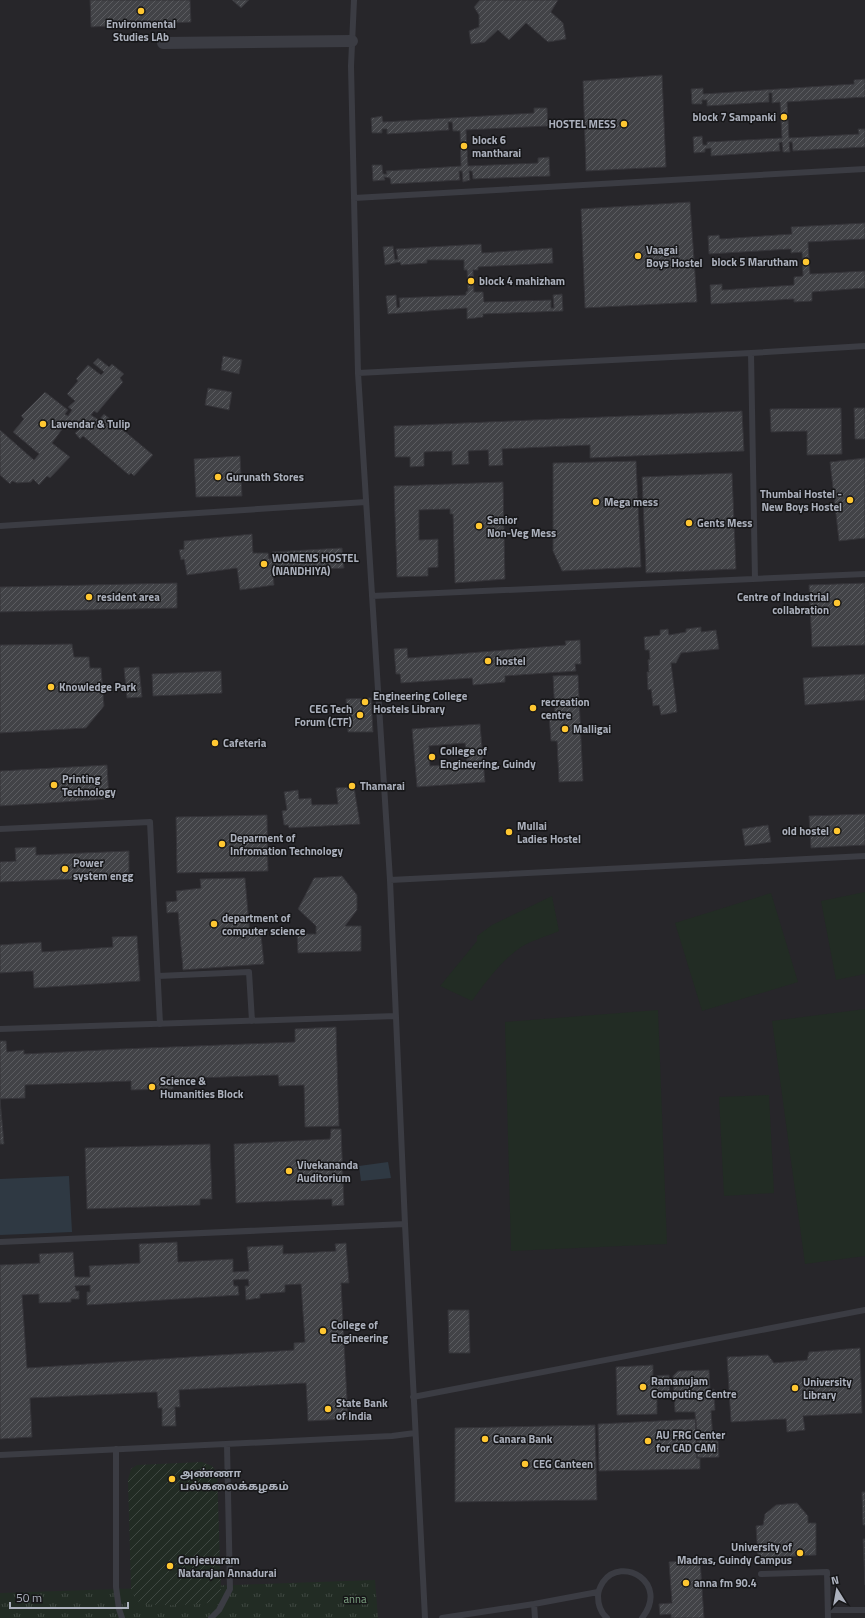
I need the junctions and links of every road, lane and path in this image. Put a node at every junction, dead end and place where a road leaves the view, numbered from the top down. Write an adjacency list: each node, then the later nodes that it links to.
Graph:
1 (354, 0): 2 (lane)
2 (352, 41): 3 (street); 5 (lane)
3 (162, 43)
4 (865, 169): 5 (lane)
5 (354, 198): 8 (lane)
6 (865, 346): 7 (lane)
7 (751, 353): 8 (lane); 12 (lane)
8 (358, 373): 9 (lane)
9 (366, 502): 10 (lane); 13 (lane)
10 (0, 526)
11 (865, 574): 12 (lane)
12 (754, 579): 13 (lane)
13 (372, 596): 16 (lane)
14 (0, 828): 17 (lane)
15 (865, 856): 16 (lane)
16 (390, 880): 18 (lane)
17 (158, 976): 19 (lane); 20 (lane)
18 (396, 1016): 19 (lane); 22 (lane)
19 (252, 1021): 20 (lane)
20 (160, 1024): 21 (lane)
21 (0, 1029)
22 (405, 1224): 23 (lane); 25 (lane)
23 (0, 1242)
24 (865, 1310): 25 (lane)
25 (413, 1396): 26 (lane)
26 (415, 1433): 27 (lane); 37 (lane)
27 (227, 1445): 28 (lane); 36 (lane)
28 (116, 1449): 29 (lane); 35 (lane)
29 (0, 1455)
30 (761, 1574): 33 (lane)
31 (598, 1592): 32 (lane); 40 (lane); 41 (lane)
32 (534, 1604): 38 (lane); 39 (lane)
33 (828, 1610): 34 (lane); 42 (lane)
34 (865, 1610)
35 (122, 1618)
36 (210, 1618)
37 (425, 1618)
38 (442, 1618)
39 (535, 1618)
40 (607, 1618)
41 (642, 1618)
42 (828, 1618)

